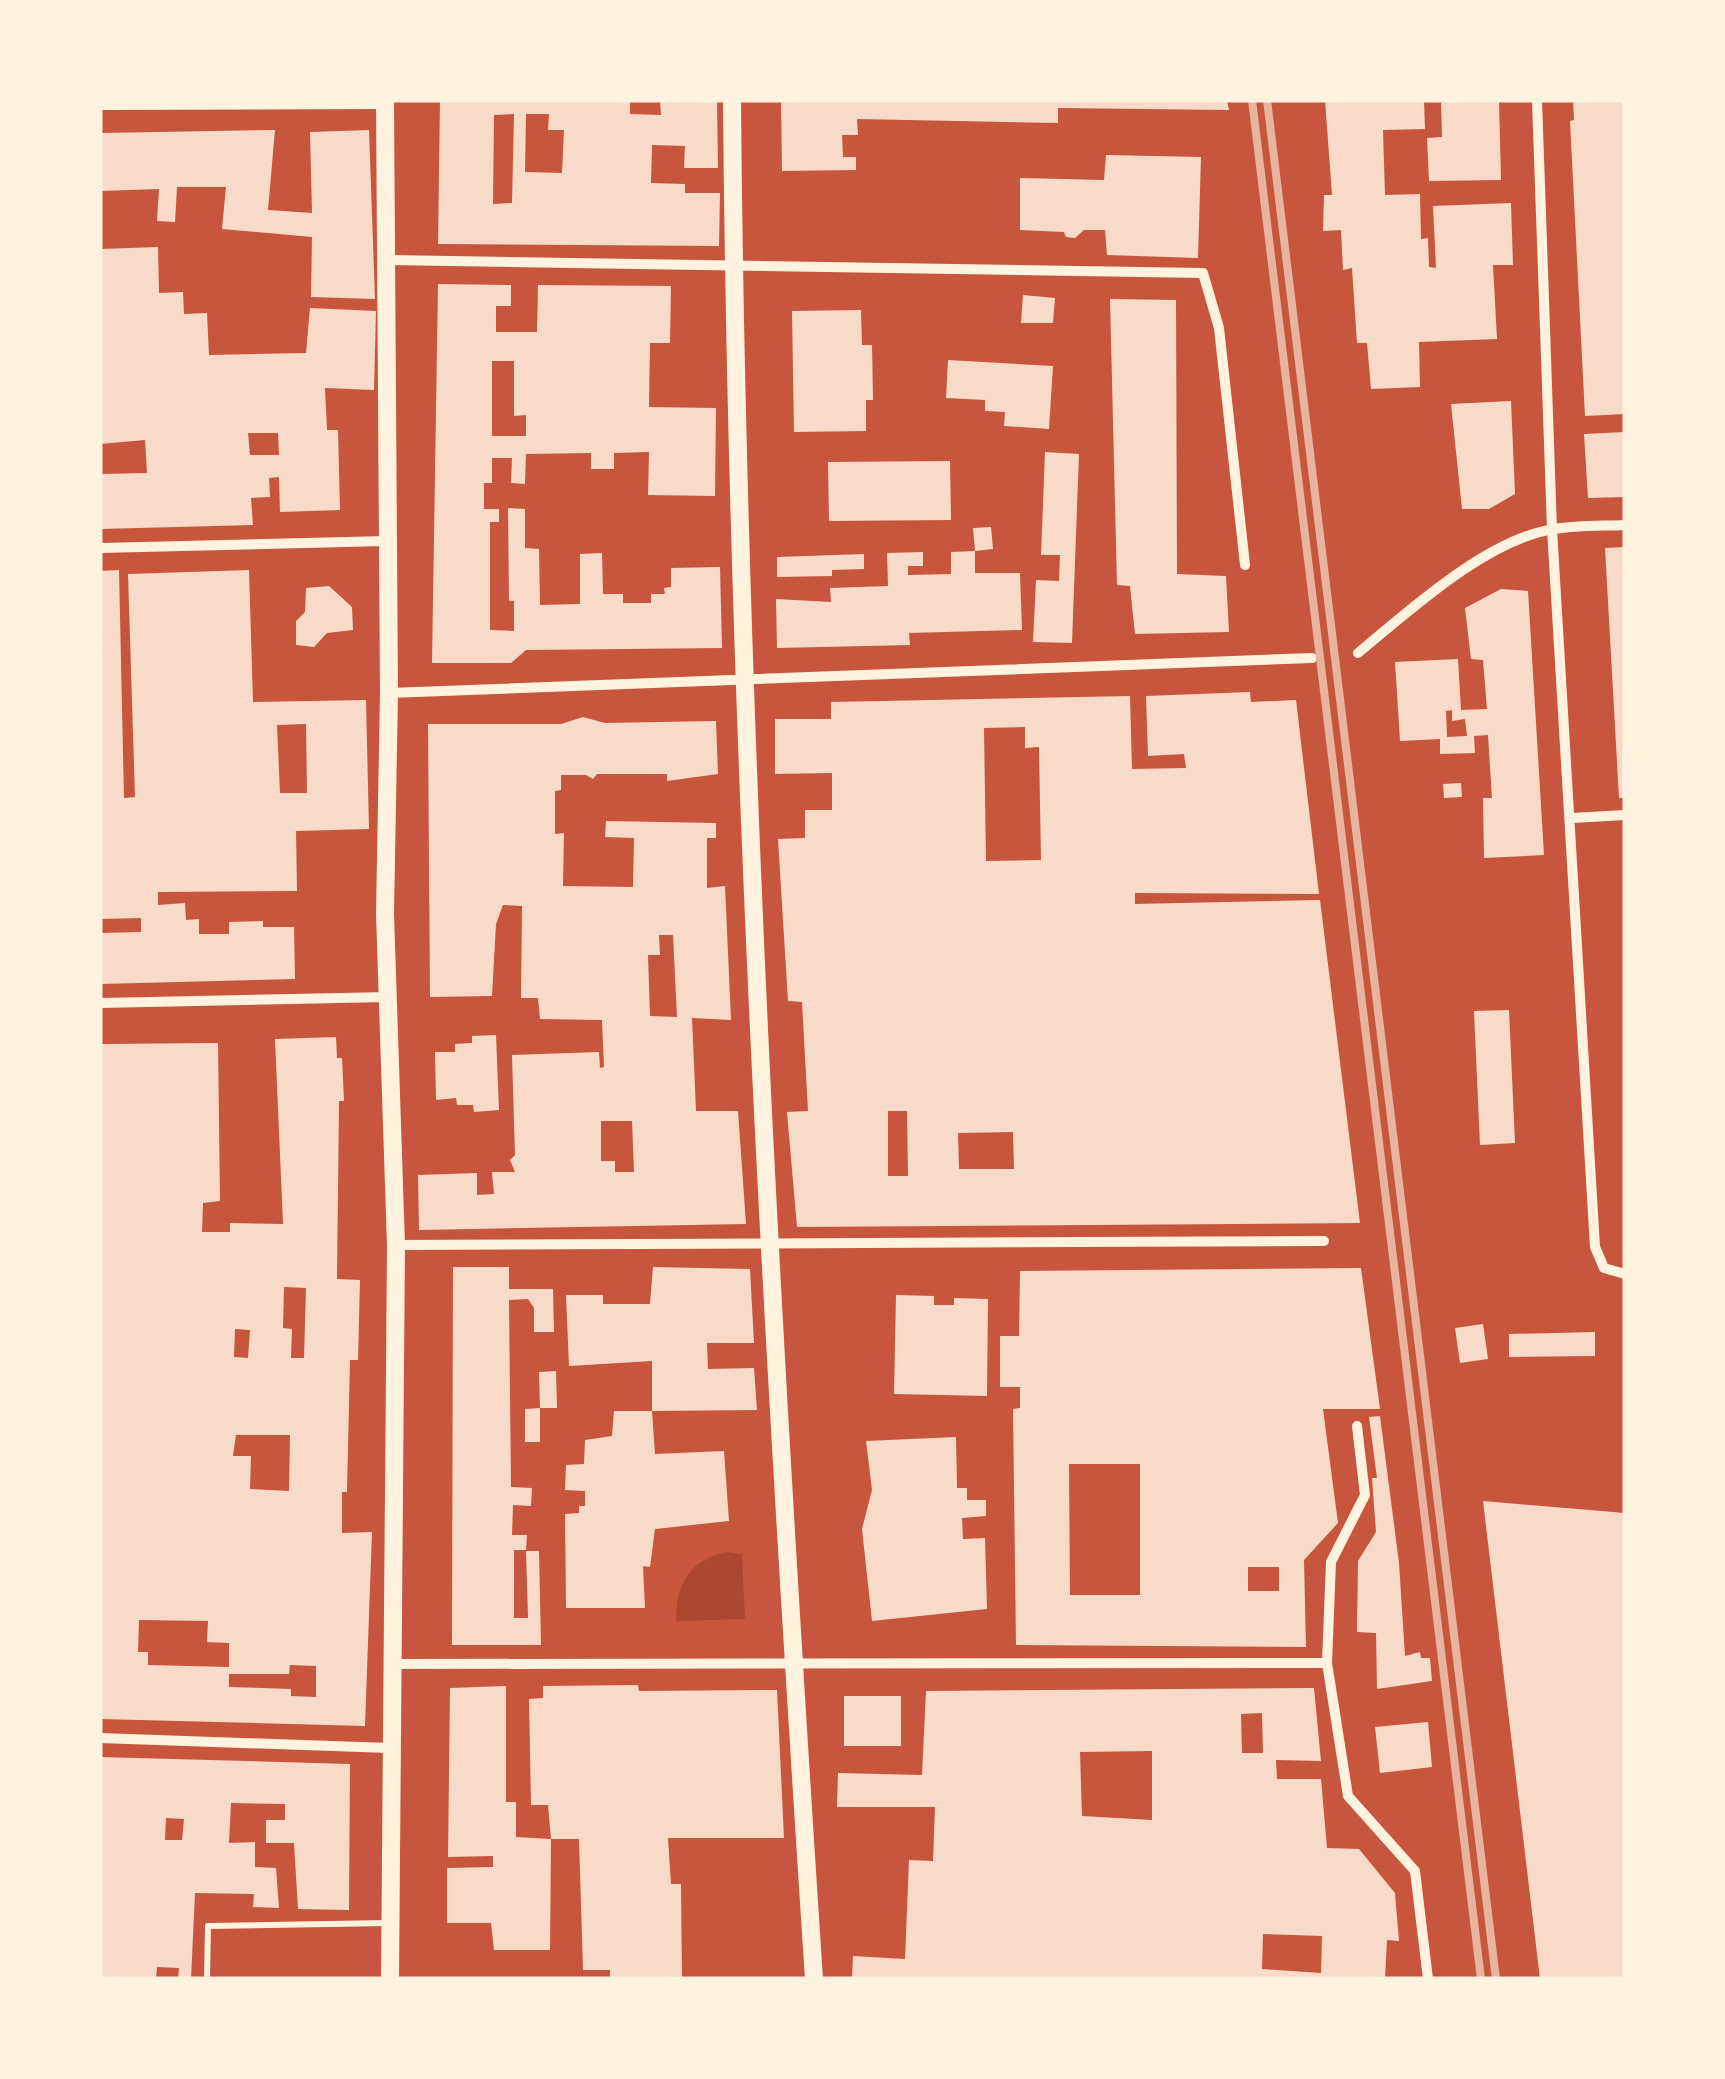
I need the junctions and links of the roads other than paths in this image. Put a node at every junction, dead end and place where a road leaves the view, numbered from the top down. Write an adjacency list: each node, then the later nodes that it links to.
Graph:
1 (732, 100): 7 (street)
2 (1537, 100): 9 (street)
3 (319, 101): 4 (street); 5 (street)
4 (385, 102): 6 (street)
5 (100, 105)
6 (389, 260): 7 (street); 10 (street)
7 (734, 262): 12 (street); 15 (street)
8 (1625, 525): 9 (street)
9 (1552, 529): 13 (street); 18 (street)
10 (387, 541): 11 (street); 16 (street)
11 (100, 548)
12 (1245, 565)
13 (1358, 653)
14 (1312, 658): 15 (street)
15 (744, 681): 16 (street); 22 (street)
16 (389, 693): 19 (street)
17 (1625, 815): 18 (street)
18 (1572, 818): 24 (street)
19 (390, 996): 20 (street); 23 (street)
20 (100, 1003)
21 (1324, 1241): 22 (street)
22 (768, 1242): 23 (street); 26 (street)
23 (396, 1245): 27 (street)
24 (1625, 1274)
25 (1357, 1426): 28 (street)
26 (793, 1661): 27 (street); 28 (street); 34 (street)
27 (389, 1664): 30 (street)
28 (1327, 1664): 35 (street)
29 (100, 1738): 30 (street)
30 (389, 1748): 31 (street)
31 (390, 1924): 32 (lane); 33 (street)
32 (207, 1979)
33 (390, 1979)
34 (814, 1979)
35 (1428, 1979)

